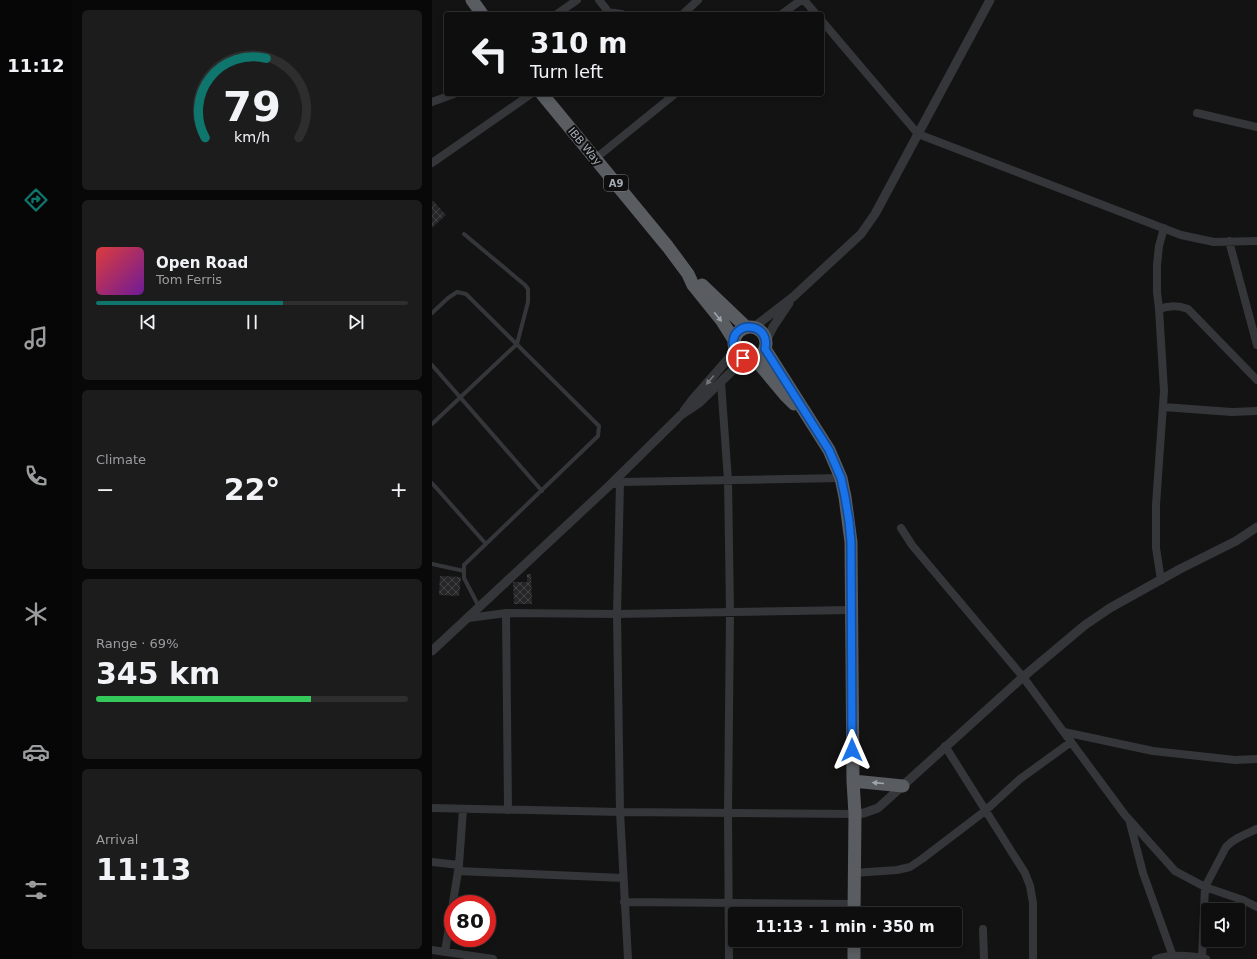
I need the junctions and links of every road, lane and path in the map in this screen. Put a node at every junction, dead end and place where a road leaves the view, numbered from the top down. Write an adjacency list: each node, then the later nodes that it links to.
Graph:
1 (472, 0): 9 (highway)
2 (577, 0): 10 (street)
3 (599, 0): 11 (street)
4 (689, 0): 12 (street)
5 (698, 0): 12 (street)
6 (801, 0): 13 (street)
7 (804, 0): 14 (street)
8 (990, 0): 23 (street)
9 (481, 12)
10 (560, 12)
11 (608, 12)
12 (686, 12)
13 (785, 12)
14 (814, 12)
15 (824, 23): 23 (street)
16 (448, 96): 20 (street)
17 (528, 96): 25 (street)
18 (544, 96): 24 (highway, IBB Way / A9)
19 (672, 96): 24 (street)
20 (432, 102)
21 (1197, 113): 22 (street)
22 (1257, 127)
23 (918, 134): 26 (street); 31 (street)
24 (596, 158): 30 (highway, IBB Way / A9)
25 (432, 163)
26 (1164, 228): 28 (street); 32 (street)
27 (464, 234): 35 (lane)
28 (1229, 241): 29 (street); 38 (street)
29 (1257, 241)
30 (688, 274): 34 (highway, A9); 36 (highway, A9, one-way to 36)
31 (793, 297): 34 (street); 37 (street)
32 (1160, 308): 41 (street); 44 (street)
33 (432, 313): 35 (lane)
34 (750, 327): 36 (highway); 37 (highway, A9)
35 (517, 344): 43 (lane); 54 (lane)
36 (734, 345): 39 (highway, A9); 47 (street, one-way to 47)
37 (766, 345): 39 (highway); 46 (highway, A9)
38 (1257, 345)
39 (752, 359): 42 (street); 46 (highway, A9)
40 (432, 365): 43 (lane)
41 (1257, 380)
42 (721, 382): 47 (street); 50 (street)
43 (461, 397): 48 (lane); 54 (lane)
44 (1163, 407): 45 (street); 60 (street)
45 (1257, 411)
46 (805, 412): 49 (highway, A9)
47 (681, 415): 53 (street)
48 (432, 424)
49 (841, 478): 50 (street); 62 (highway, A9)
50 (728, 480): 51 (street); 63 (street)
51 (620, 482): 53 (street); 65 (street)
52 (432, 483): 57 (lane)
53 (610, 485): 61 (street)
54 (542, 491): 57 (lane)
55 (901, 528): 68 (street)
56 (1255, 531): 60 (street)
57 (486, 544): 59 (lane)
58 (432, 564): 59 (lane)
59 (464, 571): 61 (lane)
60 (1162, 580): 68 (street)
61 (479, 607): 66 (street)
62 (852, 610): 63 (street); 73 (highway, A9)
63 (730, 612): 65 (street); 80 (street)
64 (506, 613): 65 (street); 66 (street); 77 (street)
65 (617, 614): 79 (street)
66 (469, 618): 67 (street)
67 (432, 651)
68 (1023, 677): 69 (street); 71 (street)
69 (1064, 732): 70 (street); 72 (street)
70 (1071, 742): 78 (street); 82 (street)
71 (945, 746): 74 (street); 78 (street)
72 (1257, 759)
73 (853, 781): 74 (highway, one-way to 73); 81 (highway, A9)
74 (903, 786): 81 (street)
75 (432, 808): 76 (street)
76 (464, 809): 77 (street); 85 (street)
77 (508, 810): 79 (street)
78 (985, 811): 86 (street); 105 (street)
79 (620, 812): 80 (street); 87 (street)
80 (728, 812): 81 (street); 90 (street)
81 (855, 814): 86 (highway, A9)
82 (1130, 821): 88 (street); 98 (street)
83 (1257, 829): 88 (street)
84 (432, 862): 85 (street)
85 (458, 868): 87 (street); 97 (street)
86 (854, 873): 92 (highway, A9)
87 (623, 878): 89 (street)
88 (1205, 887): 93 (street); 99 (street)
89 (624, 902): 90 (street); 101 (street)
90 (729, 903): 91 (street); 102 (street)
91 (812, 907)
92 (854, 907)
93 (1257, 907)
94 (983, 929): 104 (street)
95 (854, 947): 103 (highway)
96 (432, 950): 97 (street)
97 (445, 952): 100 (street)
98 (1173, 958): 99 (street); 106 (street)
99 (1204, 958)
100 (493, 959)
101 (628, 959)
102 (729, 959)
103 (854, 959)
104 (984, 959)
105 (1033, 959)
106 (1156, 959)

